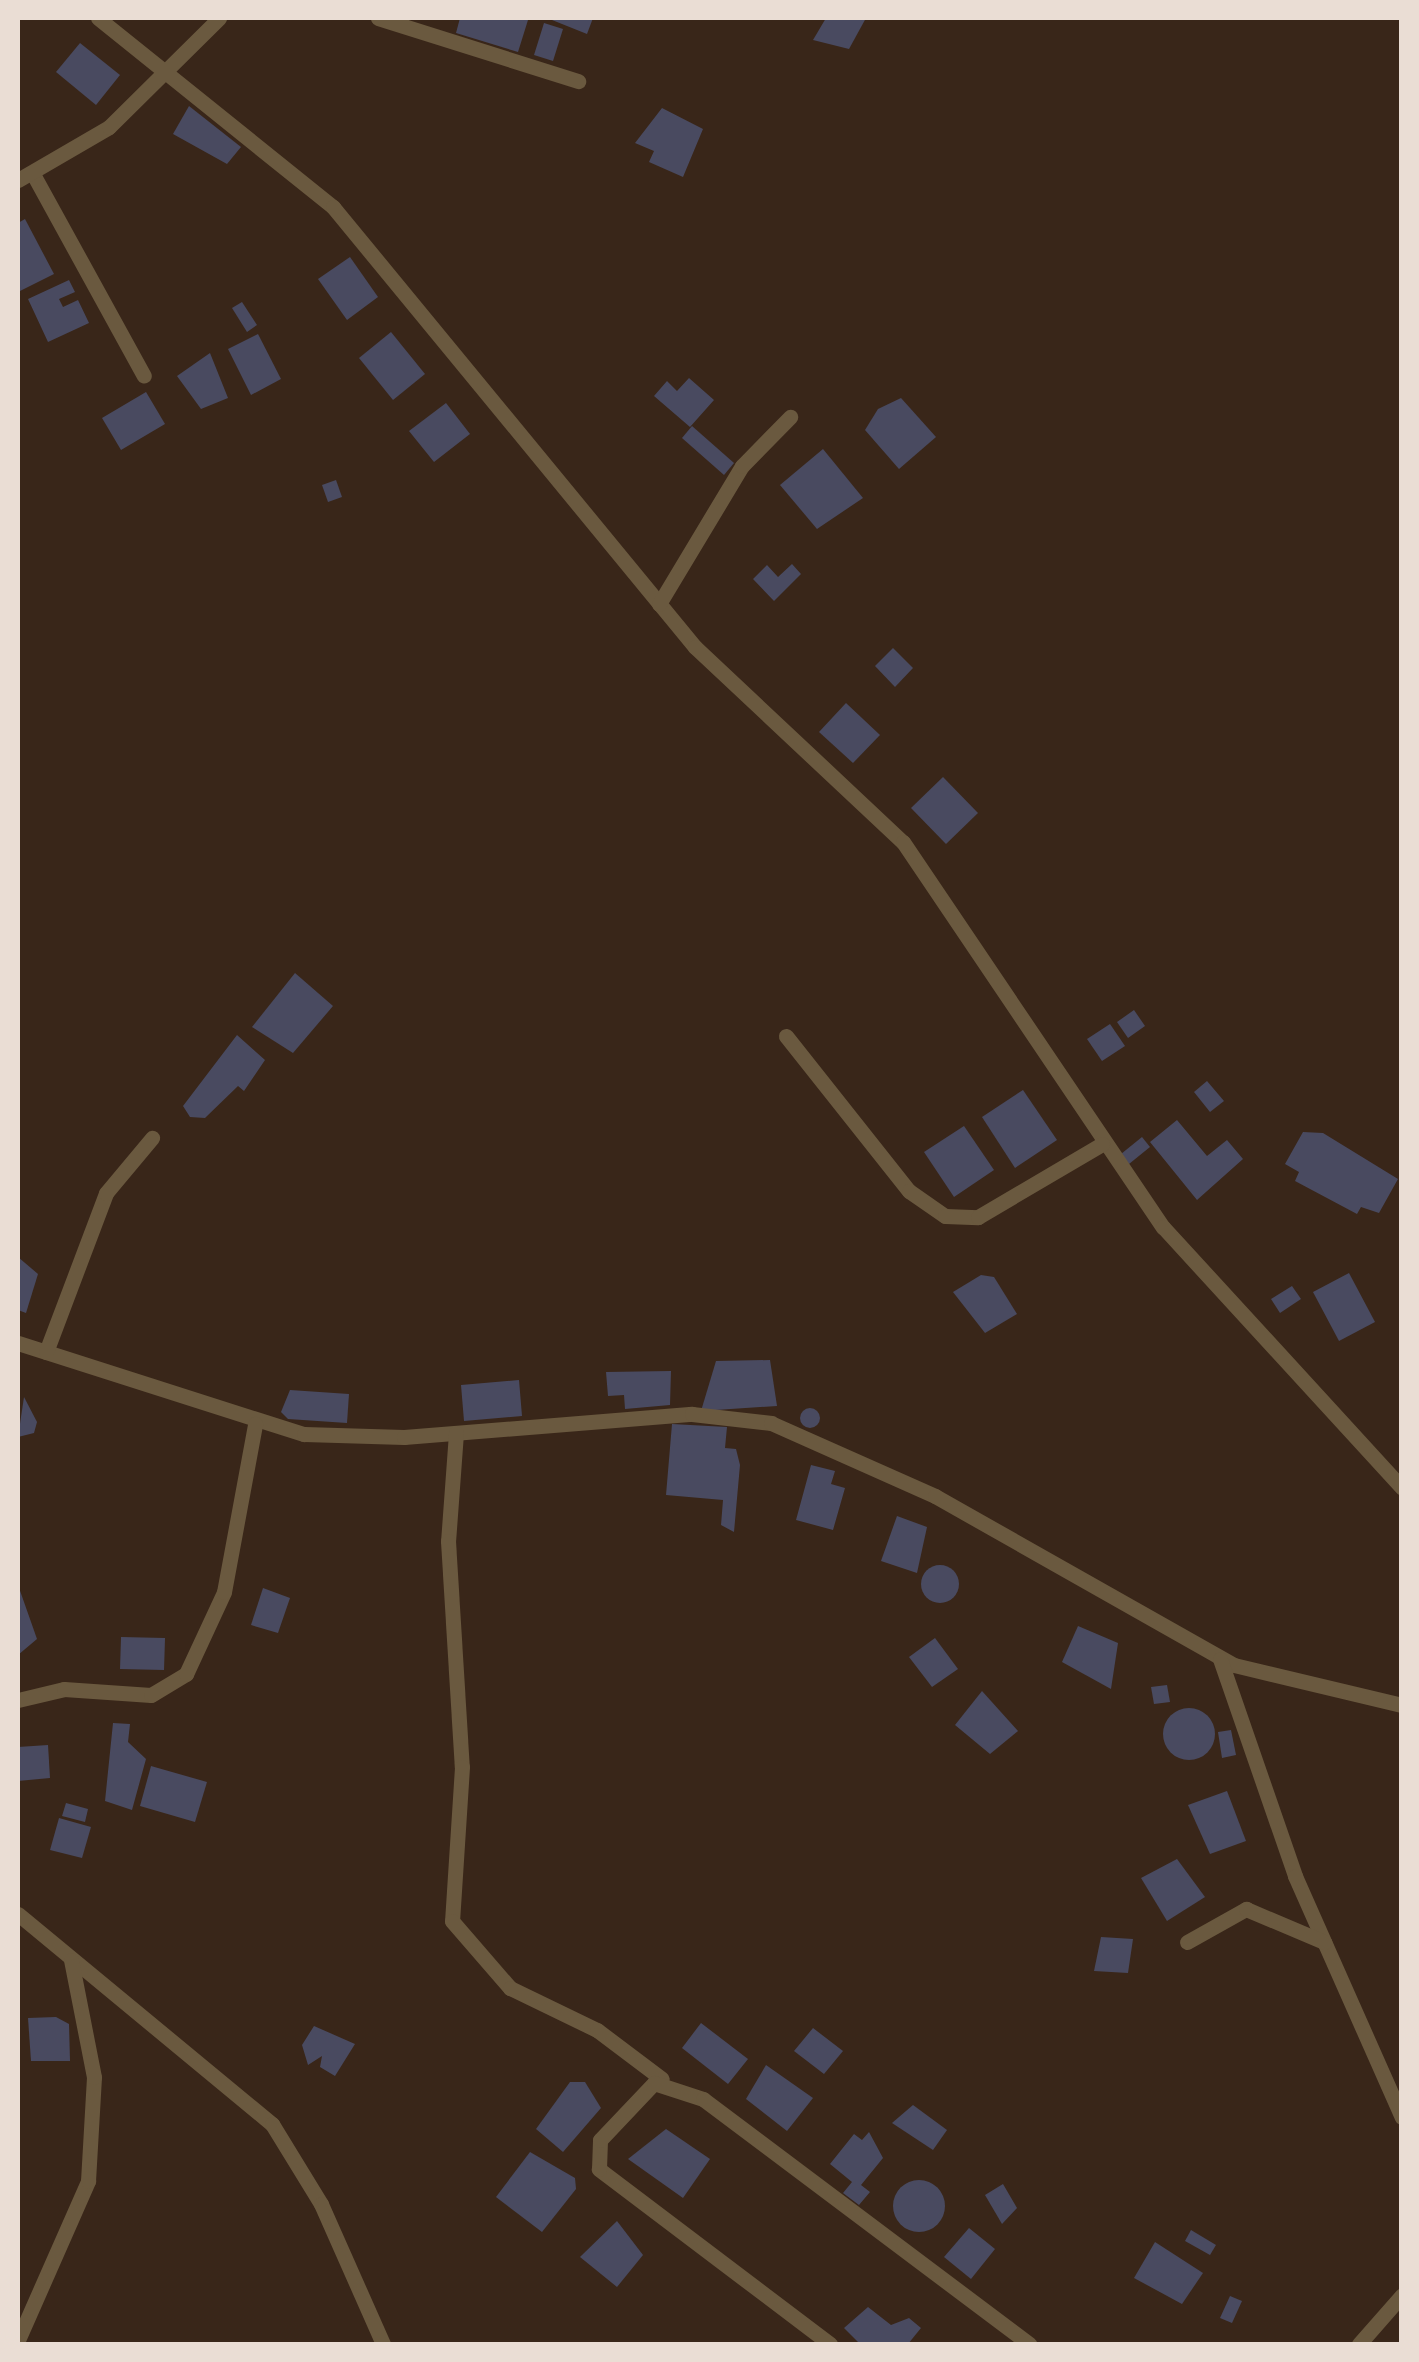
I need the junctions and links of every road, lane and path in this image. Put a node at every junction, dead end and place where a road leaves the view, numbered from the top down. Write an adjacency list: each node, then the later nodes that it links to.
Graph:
1 (98, 18): 4 (street)
2 (220, 18): 4 (street)
3 (378, 18): 5 (street)
4 (166, 68): 6 (street); 9 (street)
5 (578, 81)
6 (26, 177): 7 (street)
7 (144, 376)
8 (790, 417): 9 (street)
9 (659, 604): 12 (street)
10 (786, 1036): 12 (street)
11 (152, 1138): 14 (street)
12 (1102, 1144): 17 (street)
13 (18, 1344): 14 (street)
14 (46, 1352): 15 (street)
15 (255, 1424): 16 (street); 19 (street)
16 (456, 1433): 18 (street); 25 (street)
17 (1402, 1488)
18 (1220, 1658): 20 (street); 23 (street)
19 (18, 1700)
20 (1402, 1705)
21 (18, 1914): 24 (street)
22 (1187, 1942): 23 (street)
23 (1324, 1942): 26 (street)
24 (71, 1960): 28 (street); 29 (street)
25 (662, 2079): 30 (street); 31 (street)
26 (1402, 2117)
27 (1402, 2295): 32 (street)
28 (18, 2340)
29 (383, 2344)
30 (830, 2344)
31 (1029, 2344)
32 (1359, 2344)

